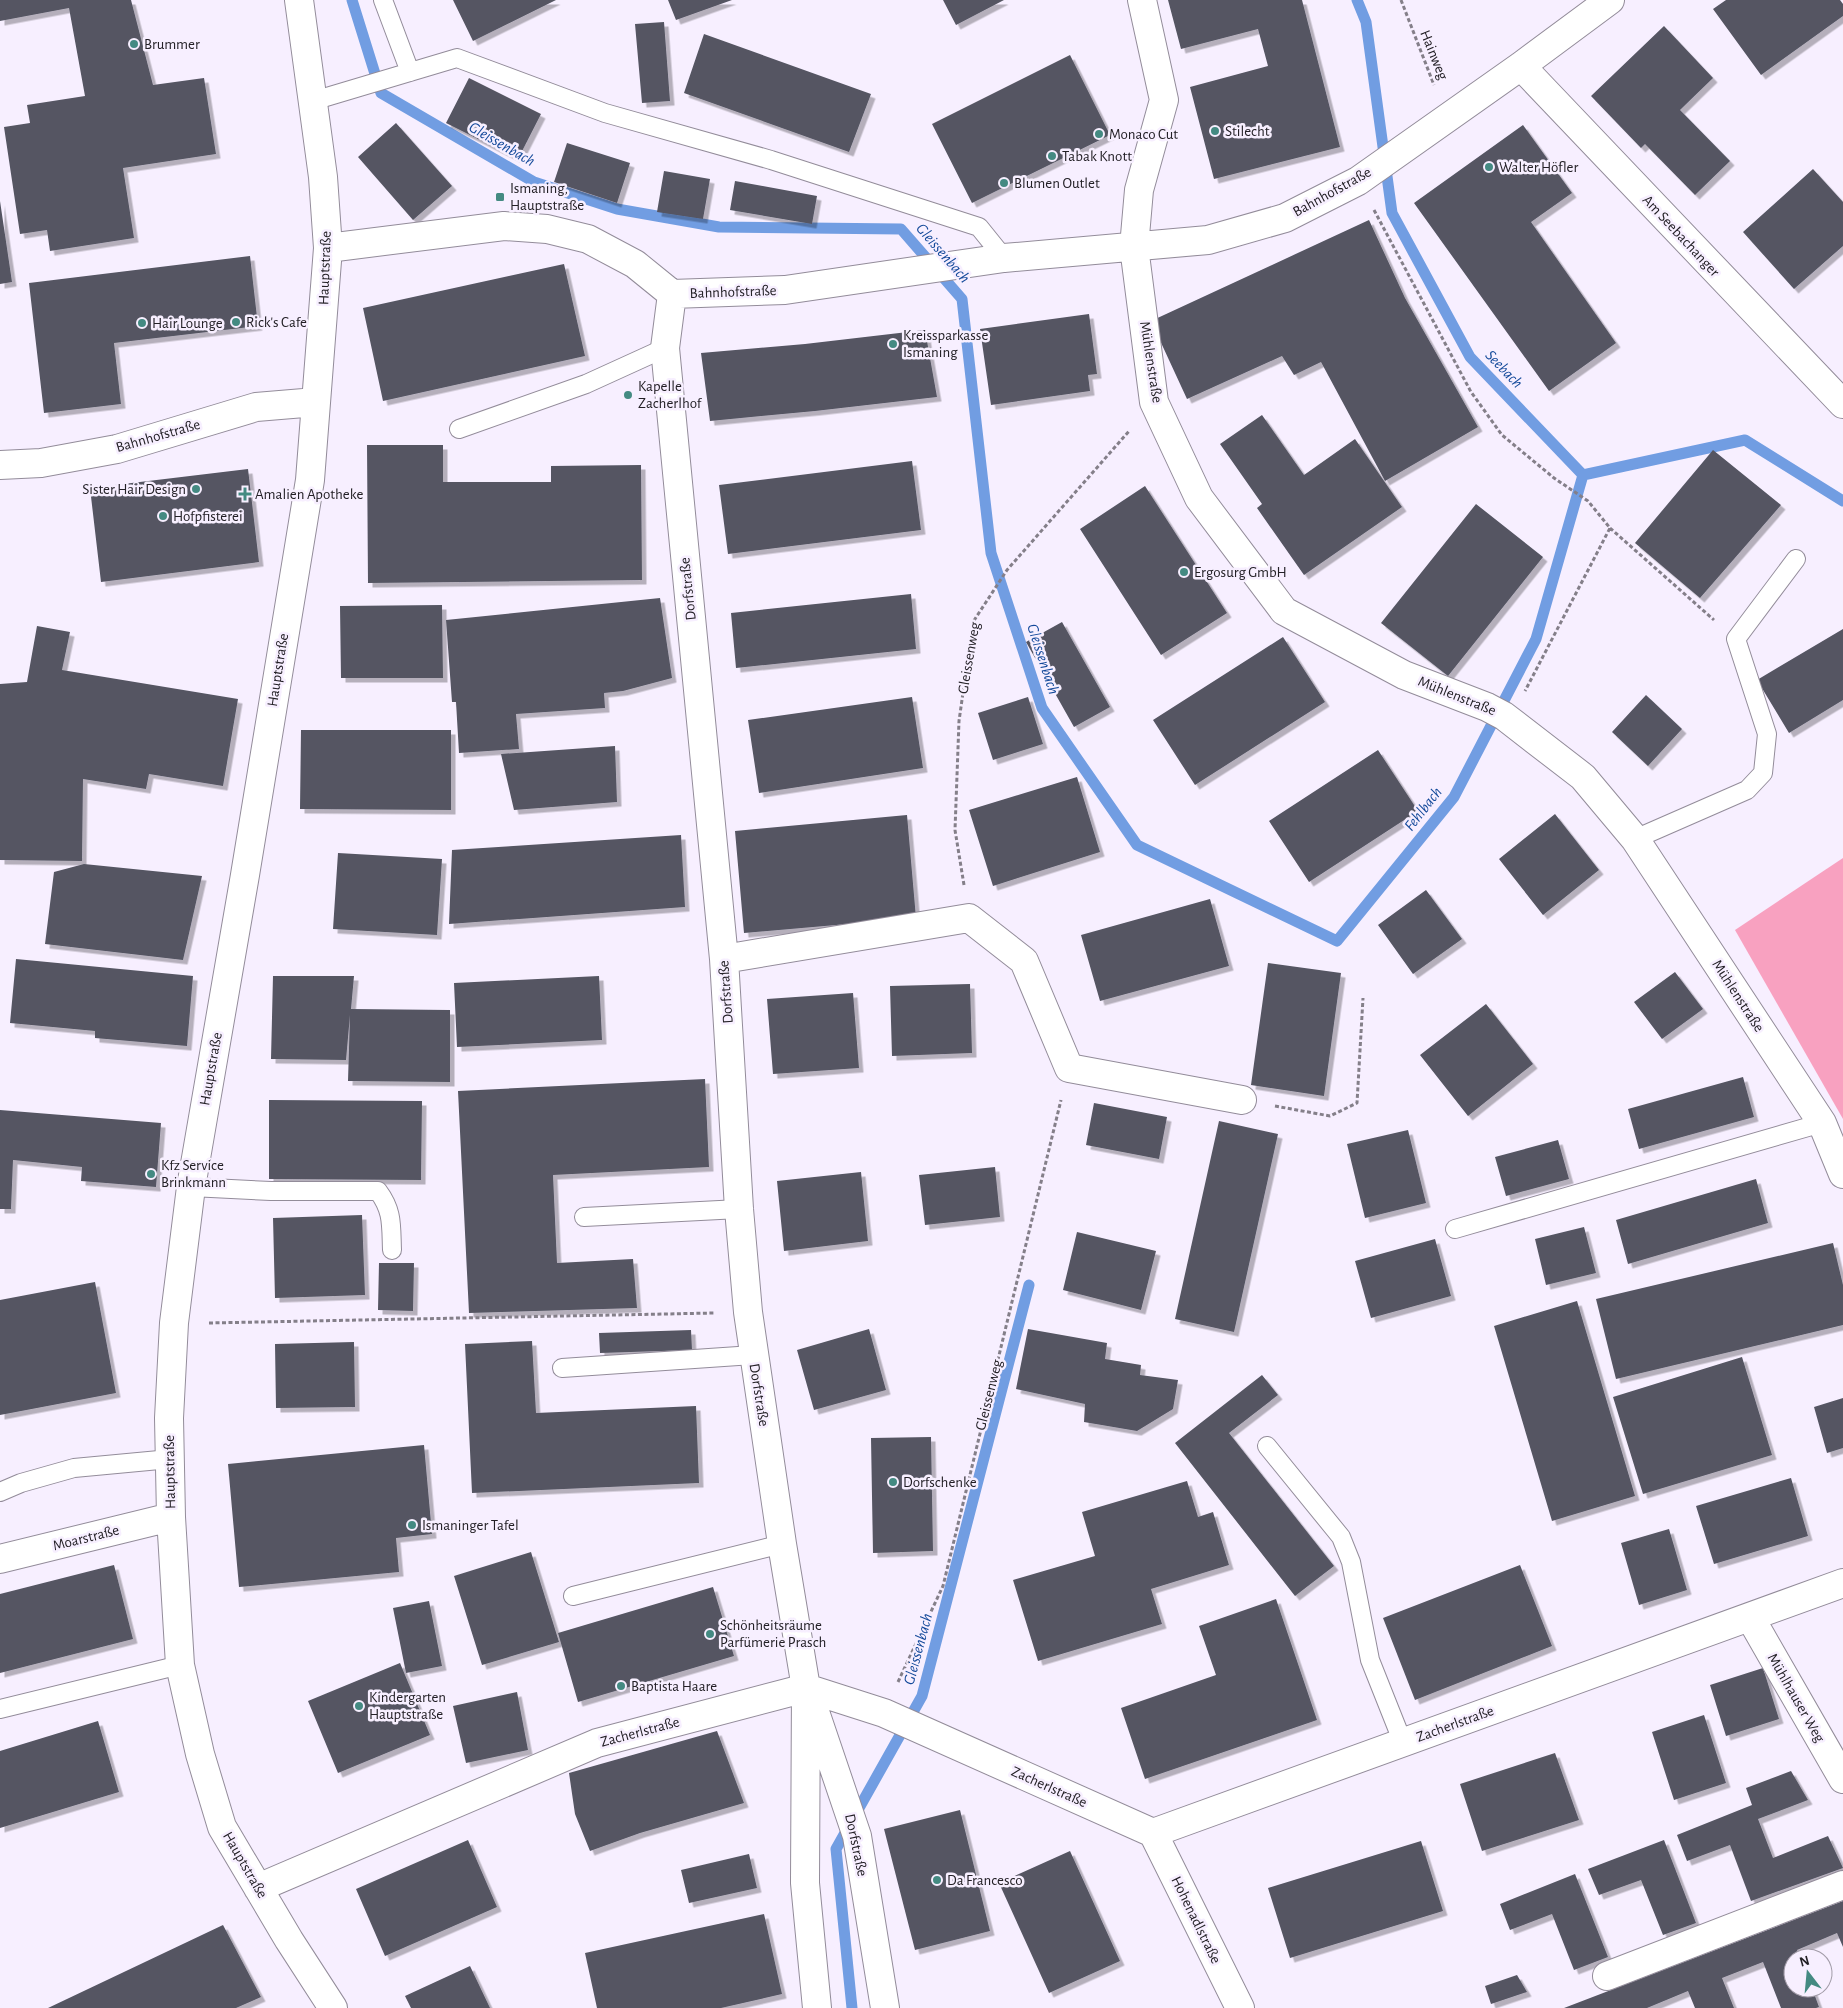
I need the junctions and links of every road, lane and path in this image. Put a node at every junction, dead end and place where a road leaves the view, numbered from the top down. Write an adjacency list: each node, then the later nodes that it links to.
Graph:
1 (299, 0): 8 (street, Hauptstraße)
2 (383, 0): 7 (lane)
3 (1142, 0): 11 (street, Mühlenstraße)
4 (1401, 0): 9 (path, Hainweg)
5 (1610, 0): 6 (street, Bahnhofstraße)
6 (1521, 66): 9 (street, Bahnhofstraße); 18 (street, Am Seebachanger)
7 (410, 72): 8 (lane); 13 (lane)
8 (313, 101): 12 (street, Hauptstraße)
9 (1447, 118): 10 (street, Bahnhofstraße)
10 (1361, 179): 11 (street, Bahnhofstraße); 21 (path)
11 (1134, 247): 13 (street, Bahnhofstraße); 17 (street, Mühlenstraße)
12 (328, 248): 14 (street, Bahnhofstraße); 16 (street, Hauptstraße)
13 (1004, 258): 14 (street, Bahnhofstraße)
14 (672, 294): 15 (street, Dorfstraße)
15 (665, 348): 19 (lane); 27 (street, Dorfstraße)
16 (316, 402): 20 (street, Bahnhofstraße); 33 (street, Hauptstraße)
17 (1154, 402): 24 (street, Mühlenstraße); 26 (path, Gleissenweg)
18 (1843, 404)
19 (459, 429)
20 (0, 465)
21 (1610, 528): 23 (path); 24 (path)
22 (1796, 559): 23 (lane)
23 (1736, 639): 25 (lane)
24 (1500, 714): 25 (street, Mühlenstraße)
25 (1635, 839): 31 (street, Mühlenstraße)
26 (969, 918): 27 (street); 29 (street)
27 (724, 959): 34 (street, Dorfstraße)
28 (1363, 998): 30 (path)
29 (1068, 1068): 30 (street); 54 (path, Gleissenweg)
30 (1242, 1100)
31 (1822, 1123): 32 (street, Mühlenstraße); 36 (lane)
32 (1843, 1174)
33 (191, 1187): 37 (lane); 39 (street, Hauptstraße)
34 (739, 1209): 35 (lane); 38 (street, Dorfstraße)
35 (584, 1217)
36 (1455, 1228)
37 (392, 1250)
38 (748, 1312): 39 (path); 40 (street, Dorfstraße)
39 (174, 1323): 43 (street, Hauptstraße)
40 (753, 1355): 41 (lane); 46 (street, Dorfstraße)
41 (562, 1368)
42 (1267, 1446): 55 (lane)
43 (170, 1459): 44 (lane); 45 (street, Hauptstraße)
44 (0, 1492)
45 (171, 1517): 47 (street, Moarstraße); 51 (street, Hauptstraße)
46 (782, 1544): 49 (lane); 52 (street, Dorfstraße)
47 (0, 1559)
48 (1843, 1583): 50 (street, Zacherlstraße)
49 (573, 1596)
50 (1750, 1617): 55 (street, Zacherlstraße); 56 (street, Mühlhauser Weg)
51 (180, 1665): 53 (lane); 59 (street, Hauptstraße)
52 (806, 1688): 54 (street, Zacherlstraße); 59 (street, Zacherlstraße); 62 (street, Dorfstraße); 63 (street, Dorfstraße)
53 (0, 1709)
54 (901, 1721): 57 (street, Zacherlstraße)
55 (1403, 1743): 57 (street, Zacherlstraße)
56 (1843, 1779)
57 (1153, 1833): 64 (street, Hohenadlstraße)
58 (1843, 1885): 60 (street)
59 (258, 1888): 61 (street, Hauptstraße)
60 (1607, 1976)
61 (333, 2008)
62 (817, 2008)
63 (886, 2008)
64 (1240, 2008)

